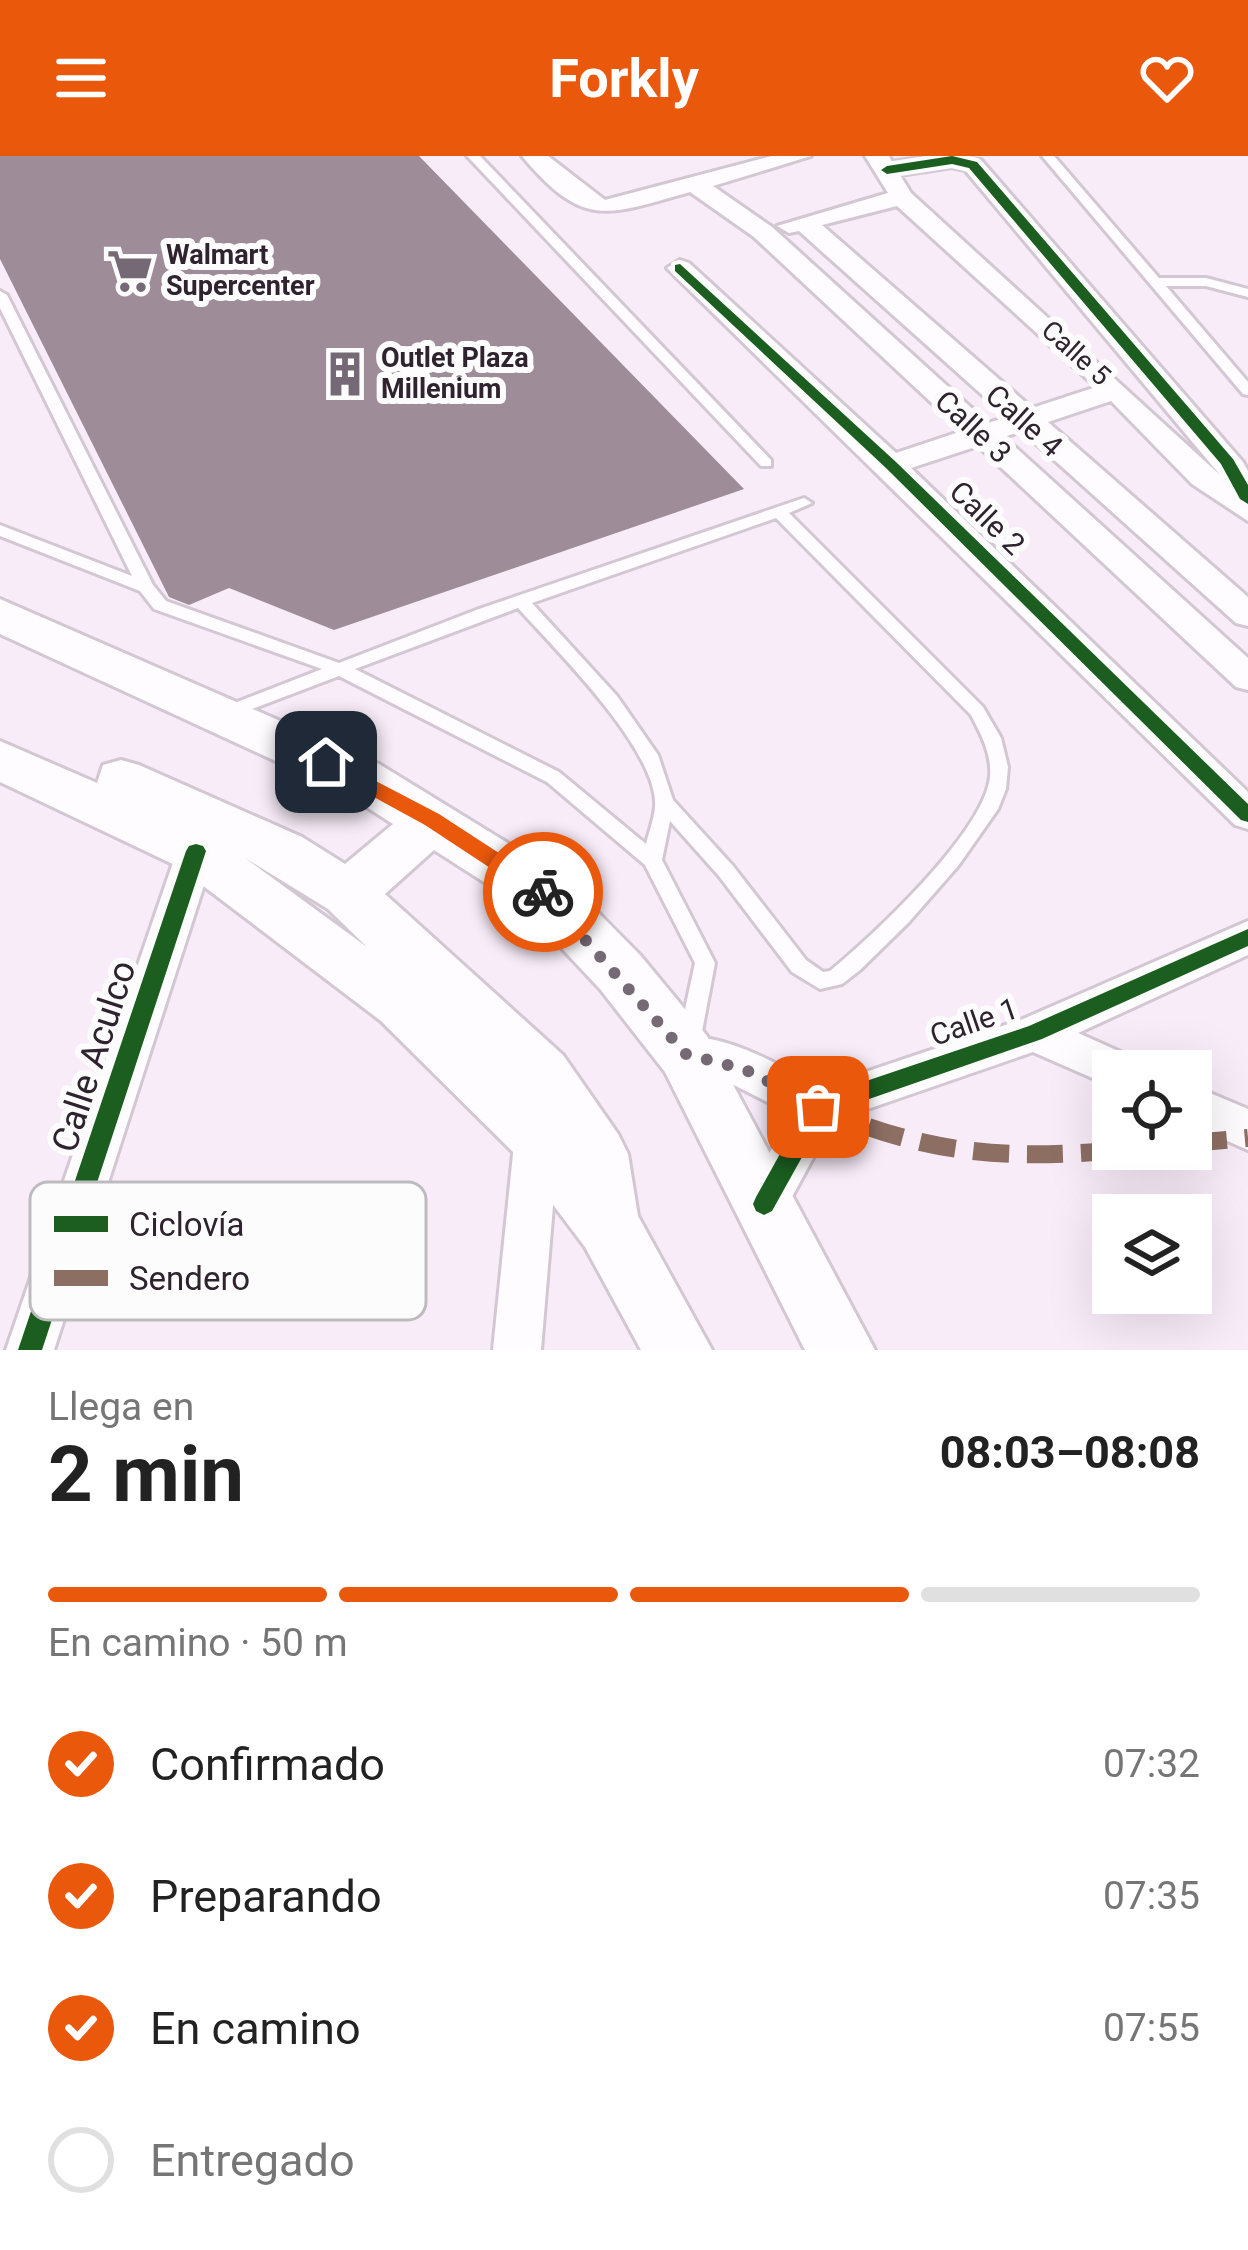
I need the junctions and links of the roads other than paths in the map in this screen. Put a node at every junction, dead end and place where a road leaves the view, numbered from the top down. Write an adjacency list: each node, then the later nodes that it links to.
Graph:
1 (473, 156): 18 (lane)
2 (535, 156): 6 (street)
3 (799, 156): 6 (street)
4 (1048, 156): 11 (lane)
5 (882, 163): 7 (street, Calle 5); 20 (street)
6 (692, 183): 9 (street, Calle 3)
7 (902, 197): 8 (street); 14 (street, Calle 5)
8 (804, 222): 9 (street); 16 (street, Calle 4)
9 (763, 232): 17 (street, Calle 3)
10 (680, 268): 19 (street, Calle 2)
11 (1157, 281): 12 (lane); 15 (lane)
12 (1248, 293)
13 (0, 296): 25 (lane)
14 (1116, 390): 16 (street); 23 (street, Calle 5)
15 (1248, 391)
16 (1024, 421): 17 (street); 28 (street, Calle 4)
17 (981, 435): 19 (street); 30 (street, Calle 3)
18 (766, 463)
19 (891, 465): 35 (street, Calle 2)
20 (1248, 499)
21 (804, 503): 22 (lane)
22 (779, 512): 26 (lane); 34 (lane)
23 (1248, 512)
24 (0, 530): 25 (lane)
25 (146, 587): 29 (lane)
26 (521, 601): 29 (lane); 34 (lane)
27 (0, 615): 31 (main road)
28 (1248, 615)
29 (343, 670): 31 (lane); 38 (lane)
30 (1248, 678)
31 (221, 714): 36 (main road)
32 (0, 726): 39 (main road)
33 (0, 760): 37 (main road)
34 (665, 803): 38 (lane)
35 (1248, 815)
36 (432, 820): 39 (main road); 42 (main road)
37 (196, 851): 47 (main road); 48 (street, Calle Aculco)
38 (652, 860): 42 (lane)
39 (348, 894): 50 (main road)
40 (1246, 940): 41 (street, Calle 1)
41 (1035, 1033): 43 (street); 44 (street, Calle 1)
42 (686, 1054): 44 (street); 49 (main road)
43 (1092, 1059)
44 (818, 1107): 49 (street)
45 (1212, 1114): 46 (street)
46 (1248, 1130)
47 (537, 1134): 50 (main road); 53 (street)
48 (86, 1182)
49 (764, 1204): 55 (main road)
50 (608, 1225): 54 (main road)
51 (40, 1320): 52 (street, Calle Aculco)
52 (30, 1350)
53 (517, 1350)
54 (678, 1350)
55 (841, 1350)

